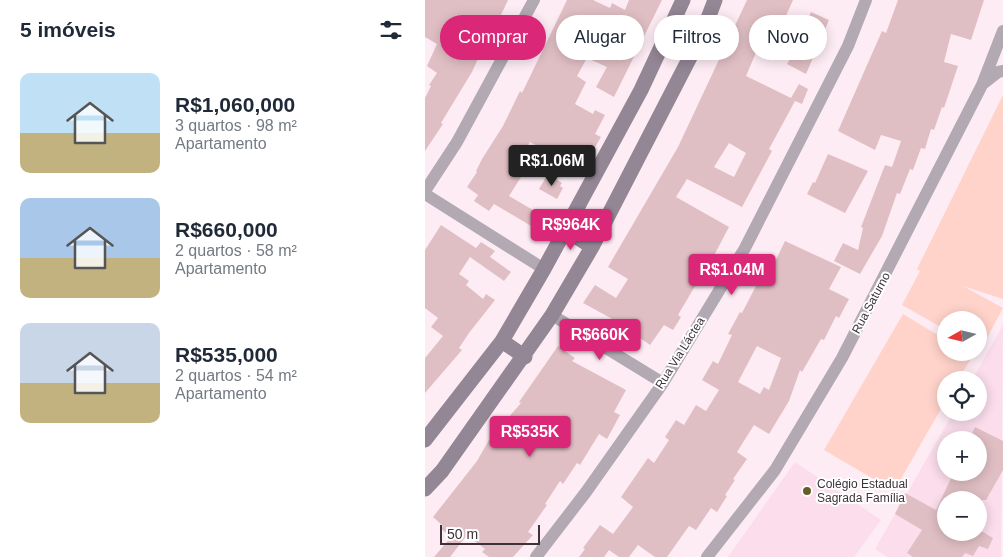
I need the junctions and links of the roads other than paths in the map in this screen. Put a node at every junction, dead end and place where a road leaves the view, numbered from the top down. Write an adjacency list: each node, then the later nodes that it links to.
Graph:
1 (534, 0): 12 (street)
2 (683, 0): 5 (street)
3 (715, 0): 6 (street)
4 (866, 0): 19 (street, Rua Via Láctea)
5 (678, 15)
6 (709, 15)
7 (1003, 30): 11 (street, Rua Saturno)
8 (656, 60): 13 (street)
9 (689, 60): 14 (street)
10 (1003, 71): 11 (street)
11 (982, 85): 23 (street, Rua Saturno)
12 (425, 192): 15 (street)
13 (566, 230): 14 (street); 15 (street)
14 (592, 247): 16 (street)
15 (544, 269): 17 (street)
16 (553, 315): 18 (street); 19 (street)
17 (502, 340): 18 (street); 20 (street)
18 (525, 357): 21 (street)
19 (663, 383): 22 (street, Rua Via Láctea)
20 (425, 440)
21 (425, 489)
22 (536, 557)
23 (707, 557)

